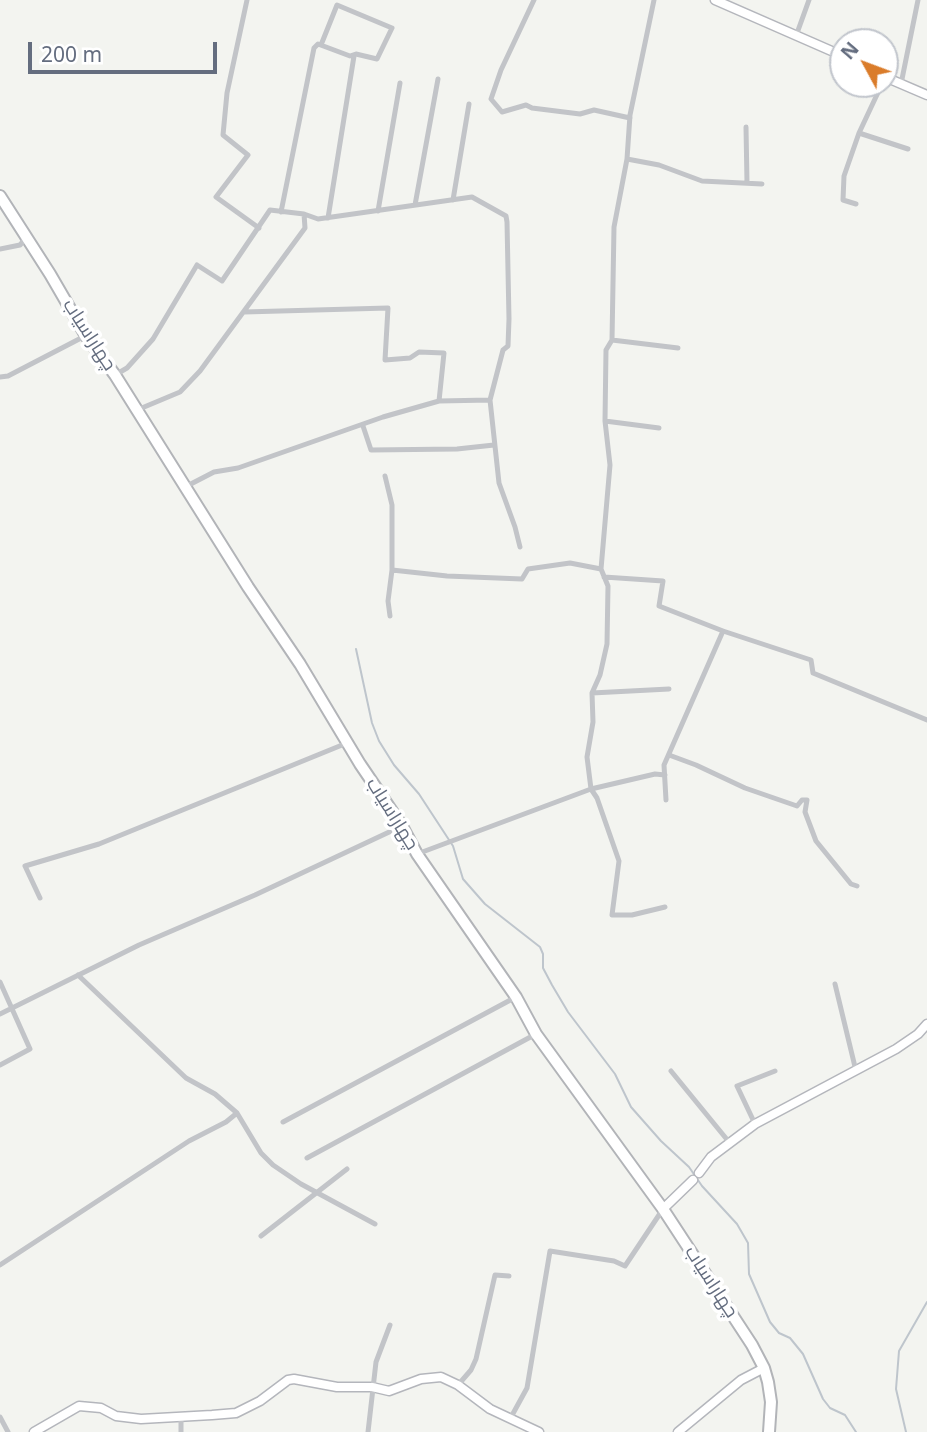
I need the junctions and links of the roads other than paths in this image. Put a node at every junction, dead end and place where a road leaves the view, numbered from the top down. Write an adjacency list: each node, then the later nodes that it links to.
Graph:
1 (247, 0): 32 (street)
2 (534, 0): 17 (street)
3 (654, 0): 17 (street)
4 (715, 0): 7 (street)
5 (809, 0): 7 (street)
6 (918, 0): 13 (street)
7 (796, 36): 9 (street)
8 (321, 45): 10 (street); 10 (street); 29 (street)
9 (829, 50)
10 (354, 56): 31 (street)
11 (438, 79): 27 (street)
12 (400, 83): 28 (street)
13 (901, 83): 14 (street)
14 (927, 95)
15 (875, 98): 19 (street)
16 (469, 104): 25 (street)
17 (630, 118): 21 (street)
18 (746, 127): 22 (street)
19 (859, 133): 20 (street); 26 (street)
20 (908, 149)
21 (626, 159): 22 (street); 37 (street)
22 (747, 183): 23 (street)
23 (762, 184)
24 (0, 196): 33 (highway, چهاراسیاب)
25 (453, 200): 27 (street); 41 (street)
26 (856, 204)
27 (415, 205): 28 (street)
28 (378, 211): 31 (street)
29 (281, 212): 30 (street); 32 (street)
30 (304, 214): 31 (street); 35 (street)
31 (328, 218)
32 (259, 228): 39 (street)
33 (26, 238): 34 (street); 36 (highway, چهاراسیاب)
34 (0, 248)
35 (244, 312): 42 (street); 43 (street)
36 (86, 335): 39 (highway, چهاراسیاب); 40 (street)
37 (612, 340): 38 (street); 44 (street)
38 (678, 348)
39 (115, 376): 43 (highway, چهاراسیاب)
40 (0, 377)
41 (490, 400): 42 (street); 47 (street)
42 (439, 401): 45 (street)
43 (137, 410): 49 (highway, چهاراسیاب)
44 (606, 421): 46 (street); 51 (street)
45 (363, 426): 47 (street); 49 (street)
46 (659, 428)
47 (494, 445): 50 (street)
48 (385, 476): 52 (street)
49 (185, 487): 59 (highway, چهاراسیاب)
50 (520, 547)
51 (601, 569): 52 (street); 53 (street)
52 (392, 570): 54 (street)
53 (604, 577): 55 (street); 57 (street)
54 (390, 616)
55 (723, 631): 58 (street); 60 (street)
56 (669, 689): 57 (street)
57 (592, 693): 62 (street)
58 (927, 720)
59 (347, 743): 64 (highway, چهاراسیاب); 67 (street)
60 (668, 755): 61 (street); 66 (street)
61 (665, 775): 62 (street); 63 (street)
62 (591, 789): 65 (street); 68 (street)
63 (666, 800)
64 (402, 825): 65 (highway, چهاراسیاب); 69 (street)
65 (417, 854): 72 (highway, چهاراسیاب)
66 (857, 886)
67 (40, 898)
68 (665, 907)
69 (78, 975): 73 (street); 81 (street)
70 (0, 982): 73 (street)
71 (835, 984): 80 (street)
72 (516, 997): 76 (highway, چهاراسیاب); 82 (street)
73 (13, 1009): 74 (street); 77 (street)
74 (0, 1014)
75 (927, 1024): 80 (street)
76 (536, 1034): 85 (street); 88 (highway, چهاراسیاب)
77 (0, 1065)
78 (671, 1071): 84 (street)
79 (775, 1071): 83 (street)
80 (856, 1071): 83 (street)
81 (237, 1113): 87 (street); 91 (street)
82 (283, 1122)
83 (755, 1124): 84 (street)
84 (729, 1142): 88 (street)
85 (307, 1158)
86 (347, 1169): 87 (street)
87 (318, 1193): 89 (street); 90 (street)
88 (663, 1209): 94 (highway, چهاراسیاب); 99 (street)
89 (375, 1223)
90 (261, 1236)
91 (0, 1265)
92 (509, 1276): 95 (street)
93 (390, 1325): 96 (street)
94 (764, 1368): 105 (street); 106 (highway, چهاراسیاب)
95 (457, 1385): 96 (street); 99 (street)
96 (372, 1387): 97 (street); 103 (street)
97 (181, 1416): 101 (street); 102 (street)
98 (0, 1417): 100 (street)
99 (510, 1419): 104 (street)
100 (8, 1432)
101 (34, 1432)
102 (181, 1432)
103 (368, 1432)
104 (539, 1432)
105 (678, 1432)
106 (769, 1432)

